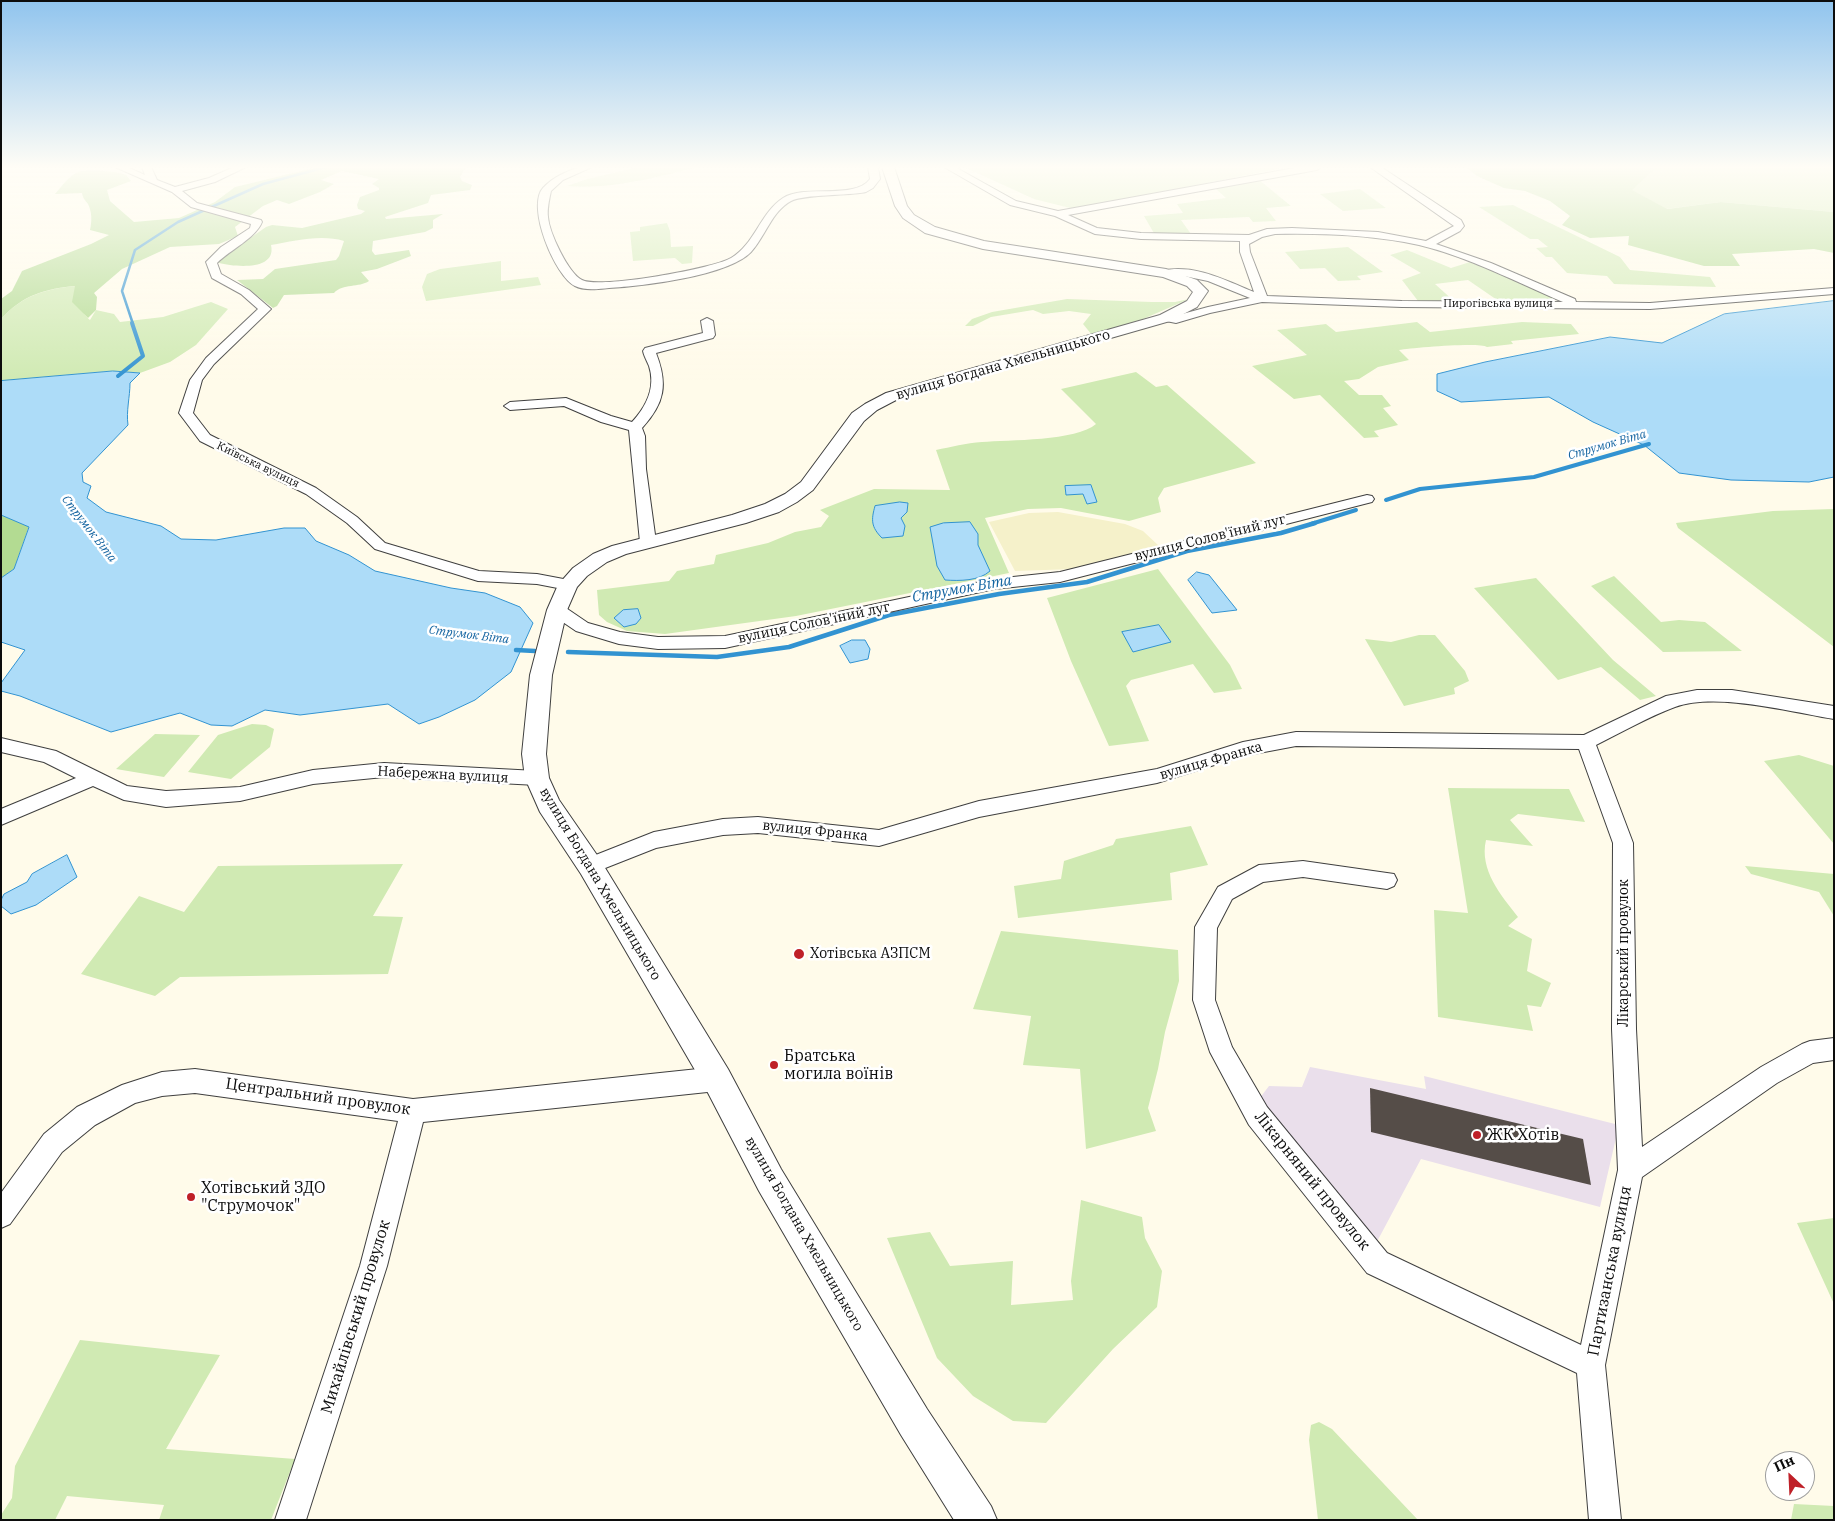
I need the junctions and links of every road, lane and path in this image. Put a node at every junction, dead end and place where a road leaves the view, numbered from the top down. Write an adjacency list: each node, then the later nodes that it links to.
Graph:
1 (242, 238): 19 (street, Київська вулиця)
2 (549, 238): 3 (street)
3 (756, 238)
4 (958, 238): 9 (street, вулиця Богдана Хмельницького)
5 (1250, 238): 11 (street)
6 (1403, 238): 8 (street)
7 (1439, 238): 8 (street)
8 (1428, 244): 12 (street)
9 (1166, 273): 11 (street, Пирогівська вулиця); 13 (street, вулиця Богдана Хмельницького)
10 (1834, 291): 12 (street, Пирогівська вулиця)
11 (1262, 299): 12 (street, Пирогівська вулиця); 13 (street)
12 (1579, 305)
13 (1165, 318): 18 (street, вулиця Богдана Хмельницького)
14 (707, 321): 16 (street)
15 (510, 406): 16 (street)
16 (635, 427): 18 (street)
17 (1367, 499): 19 (street, вулиця Солов'їний луг)
18 (648, 542): 19 (street, вулиця Богдана Хмельницького)
19 (562, 597): 24 (street, вулиця Богдана Хмельницького)
20 (1834, 713): 21 (street, вулиця Франка)
21 (1586, 742): 26 (street, вулиця Франка); 31 (street, Лікарський провулок)
22 (1, 745): 23 (street, Набережна вулиця)
23 (94, 778): 24 (street, Набережна вулиця); 25 (street)
24 (537, 778): 26 (street, вулиця Богдана Хмельницького)
25 (1, 817)
26 (590, 866): 29 (street, вулиця Богдана Хмельницького)
27 (1386, 880): 33 (street, Лікарняний провулок)
28 (1834, 1049): 31 (street, Партизанська вулиця)
29 (717, 1078): 30 (street, Центральний провулок); 35 (street, вулиця Богдана Хмельницького)
30 (413, 1111): 32 (street, Центральний провулок); 34 (street, Михайлівський провулок)
31 (1631, 1170): 33 (street, Партизанська вулиця)
32 (1, 1215)
33 (1591, 1365): 36 (street, Партизанська вулиця)
34 (290, 1520)
35 (977, 1520)
36 (1606, 1520)

